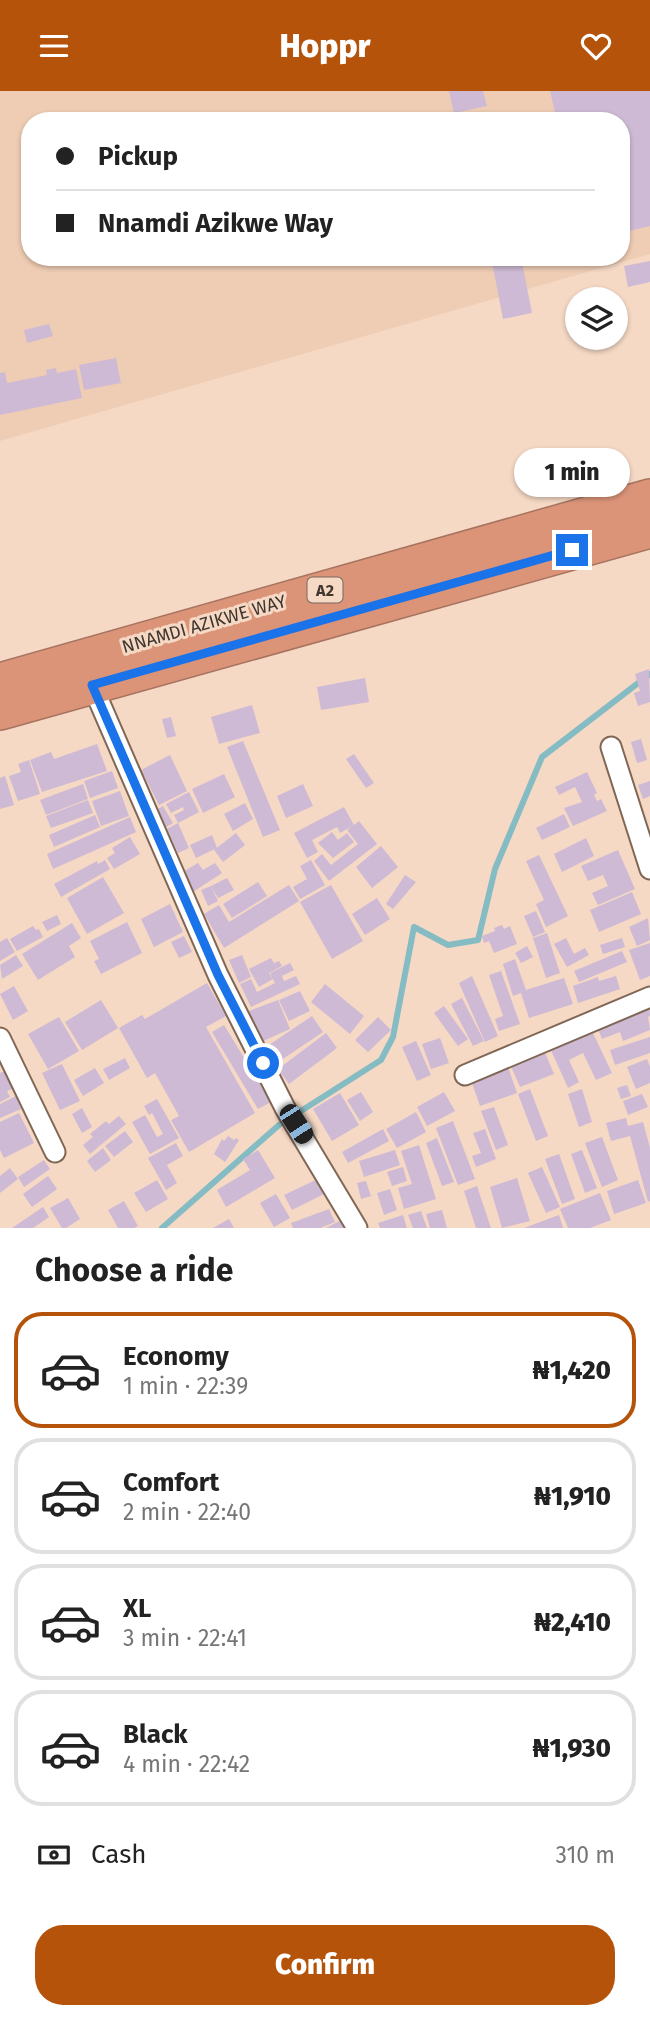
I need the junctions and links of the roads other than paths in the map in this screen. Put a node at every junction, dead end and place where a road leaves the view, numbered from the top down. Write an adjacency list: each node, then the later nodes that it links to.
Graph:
1 (650, 498): 3 (highway, NNAMDI AZIKWE WAY / A2)
2 (650, 529): 4 (highway, NNAMDI AZIKWE WAY / A2)
3 (0, 682)
4 (92, 685): 5 (highway, NNAMDI AZIKWE WAY / A2); 12 (street)
5 (0, 711)
6 (611, 747): 7 (street)
7 (650, 869)
8 (650, 997): 10 (street)
9 (0, 1038): 11 (street)
10 (465, 1075)
11 (55, 1152)
12 (357, 1228)

